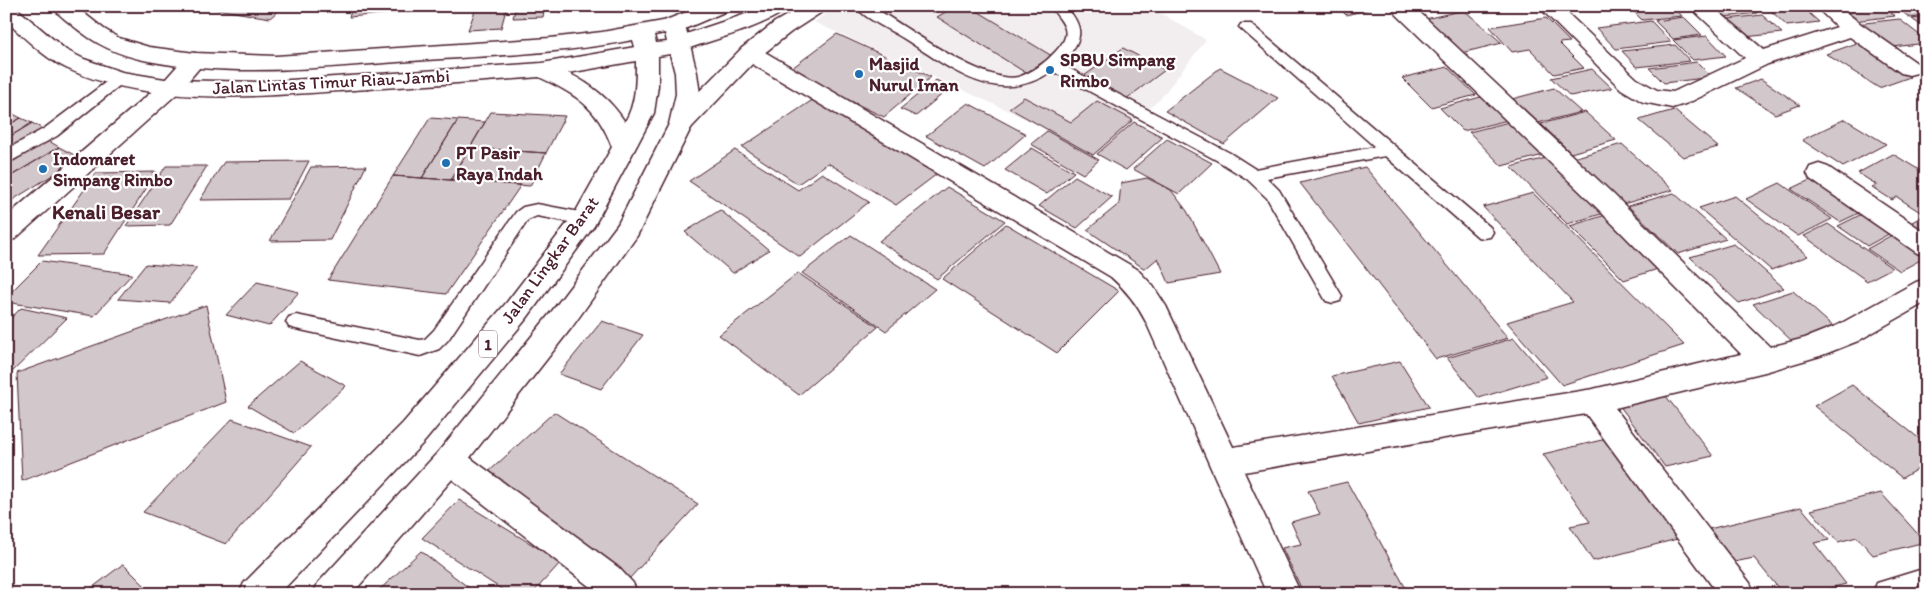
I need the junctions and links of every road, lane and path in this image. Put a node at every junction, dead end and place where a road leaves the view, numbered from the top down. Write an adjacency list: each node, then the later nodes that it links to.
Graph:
1 (62, 6): 18 (main road, Jalan Lintas Timur Riau-Jambi)
2 (722, 6): 14 (main road)
3 (778, 6): 14 (main road)
4 (818, 6): 16 (main road)
5 (862, 6): 19 (lane)
6 (1057, 6): 19 (lane)
7 (1548, 6): 17 (main road)
8 (1699, 6): 17 (main road)
9 (1825, 6): 13 (main road)
10 (1403, 8): 37 (main road)
11 (6, 10): 22 (main road, Jalan Lintas Timur Riau-Jambi)
12 (1246, 27): 26 (lane)
13 (1853, 29): 17 (main road); 20 (main road)
14 (677, 34): 15 (main road); 24 (main road)
15 (645, 42): 18 (main road, Jalan Lintas Timur Riau-Jambi); 21 (main road, Jalan Lintas Timur Riau-Jambi); 25 (main road, Jalan Lingkar Barat / 1)
16 (750, 53): 24 (main road); 40 (main road)
17 (1760, 59)
18 (195, 60): 23 (main road)
19 (1052, 65): 29 (lane)
20 (1909, 68)
21 (542, 70): 23 (main road, Jalan Lintas Timur Riau-Jambi); 25 (main road)
22 (119, 79): 23 (main road, Jalan Lintas Timur Riau-Jambi); 27 (lane)
23 (171, 87): 31 (main road)
24 (682, 124): 39 (main road)
25 (624, 148): 30 (main road, Jalan Lingkar Barat / 1)
26 (1388, 150): 29 (lane); 32 (lane)
27 (6, 158)
28 (1819, 173): 33 (main road)
29 (1253, 174): 35 (lane)
30 (585, 219): 36 (lane); 42 (main road, Jalan Lingkar Barat / 1)
31 (6, 232)
32 (1484, 232)
33 (1926, 246)
34 (1926, 288): 37 (main road)
35 (1333, 296)
36 (296, 322)
37 (1765, 360): 38 (main road)
38 (1593, 401): 40 (main road); 46 (main road)
39 (450, 460): 43 (main road); 44 (main road)
40 (1224, 462): 45 (main road)
41 (1926, 584): 47 (main road)
42 (256, 594)
43 (330, 594)
44 (621, 594)
45 (1284, 594)
46 (1738, 594)
47 (1889, 594)

